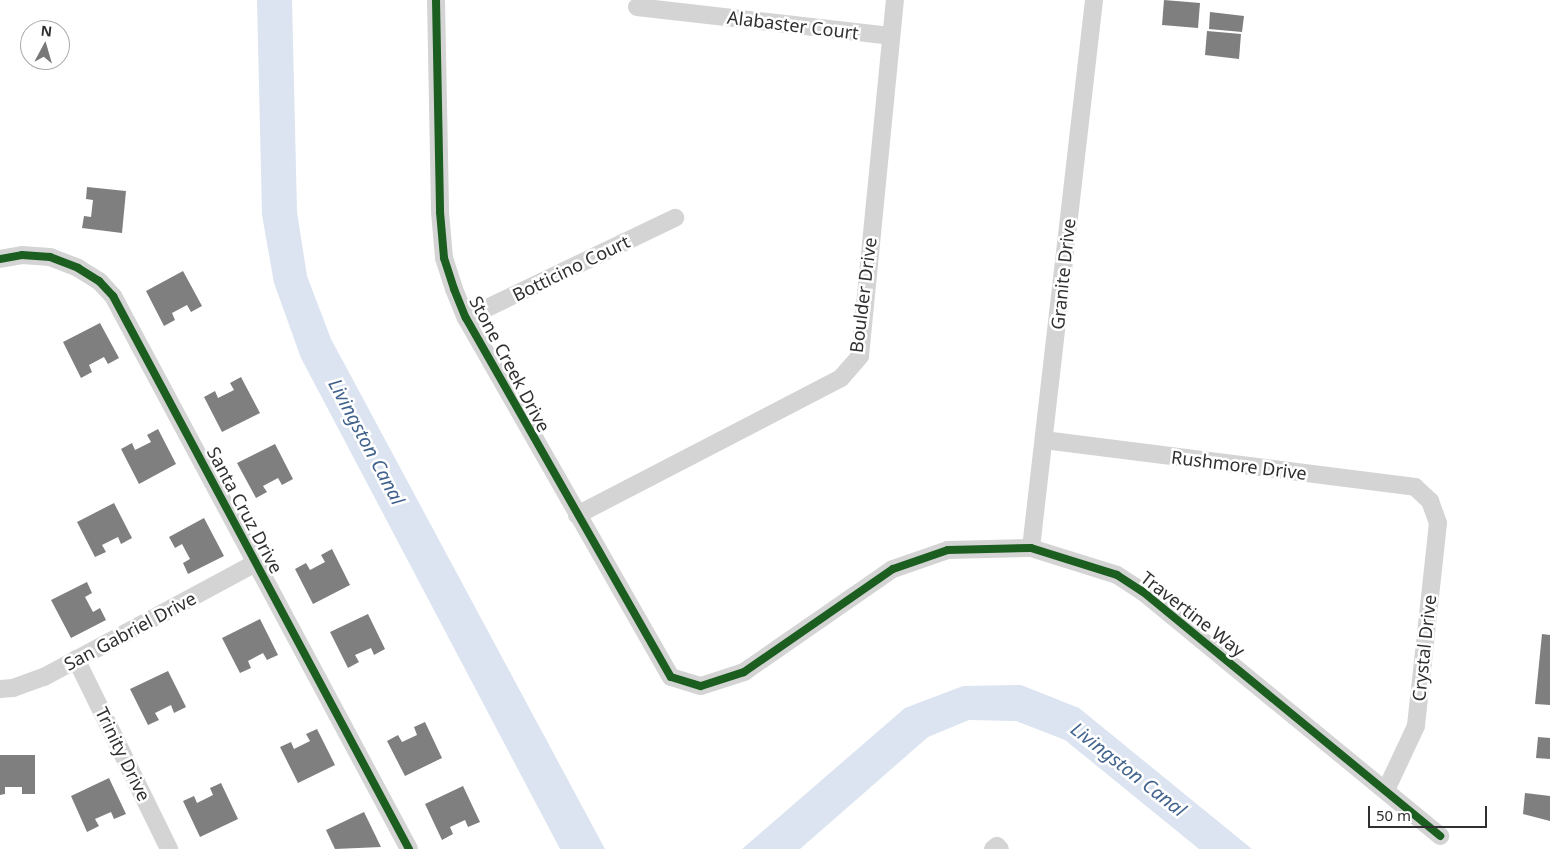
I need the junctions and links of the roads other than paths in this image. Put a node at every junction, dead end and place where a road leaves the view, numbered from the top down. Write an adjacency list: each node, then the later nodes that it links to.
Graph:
1 (436, 0): 8 (street, Stone Creek Drive)
2 (895, 0): 5 (street, Boulder Drive)
3 (1094, 0): 9 (street, Granite Drive)
4 (637, 7): 5 (street, Alabaster Court)
5 (890, 36): 11 (street, Boulder Drive)
6 (675, 218): 8 (street, Botticino Court)
7 (0, 260): 13 (street, Santa Cruz Drive)
8 (466, 318): 11 (street, Stone Creek Drive)
9 (1044, 440): 10 (street, Rushmore Drive); 12 (street, Granite Drive)
10 (1430, 501): 17 (street, Crystal Drive)
11 (577, 515): 15 (street, Stone Creek Drive)
12 (1032, 548): 15 (street, Travertine Way); 17 (street, Travertine Way)
13 (256, 562): 14 (street, San Gabriel Drive); 20 (street, Santa Cruz Drive)
14 (76, 659): 16 (street, San Gabriel Drive); 19 (street, Trinity Drive)
15 (701, 686)
16 (0, 689)
17 (1386, 790): 18 (street, Travertine Way)
18 (1440, 836)
19 (169, 849)
20 (409, 849)

